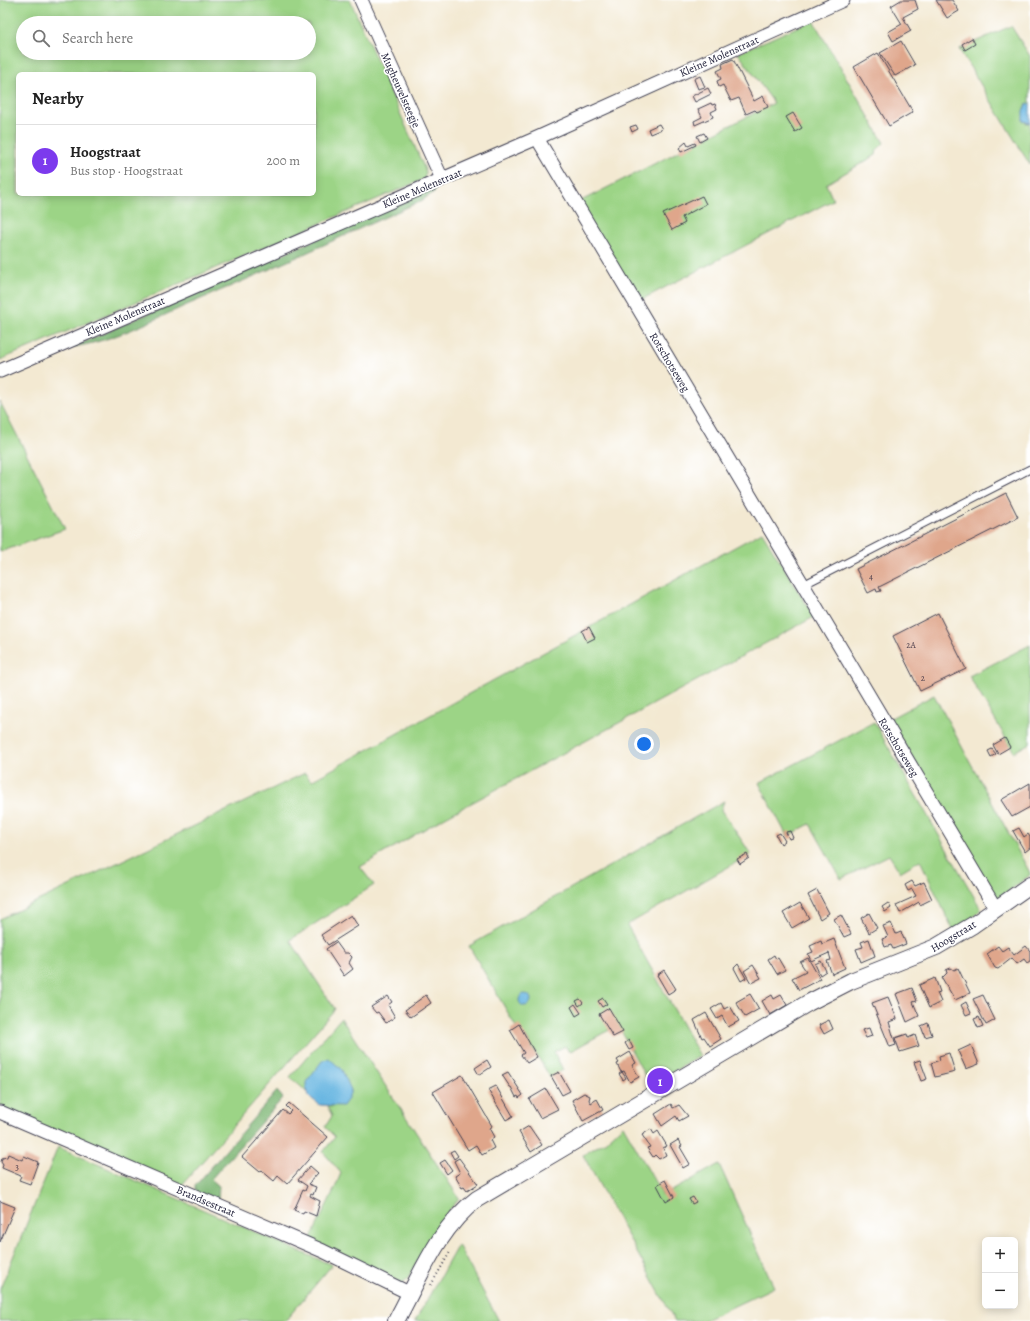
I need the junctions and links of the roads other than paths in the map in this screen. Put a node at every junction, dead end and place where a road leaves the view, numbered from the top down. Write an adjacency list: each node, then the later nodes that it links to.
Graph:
1 (361, 0): 4 (street, Mugheuvelsteegje)
2 (843, 0): 3 (street, Kleine Molenstraat)
3 (537, 138): 4 (street, Kleine Molenstraat); 7 (street, Rotschotseweg)
4 (442, 179): 5 (street, Kleine Molenstraat)
5 (0, 371)
6 (1030, 469): 7 (lane)
7 (803, 585): 9 (street, Rotschotseweg)
8 (1030, 885): 9 (street, Hoogstraat)
9 (996, 909): 11 (street, Hoogstraat)
10 (0, 1112): 11 (street, Brandsestraat)
11 (411, 1294): 12 (street, Hoogstraat)
12 (396, 1321)

